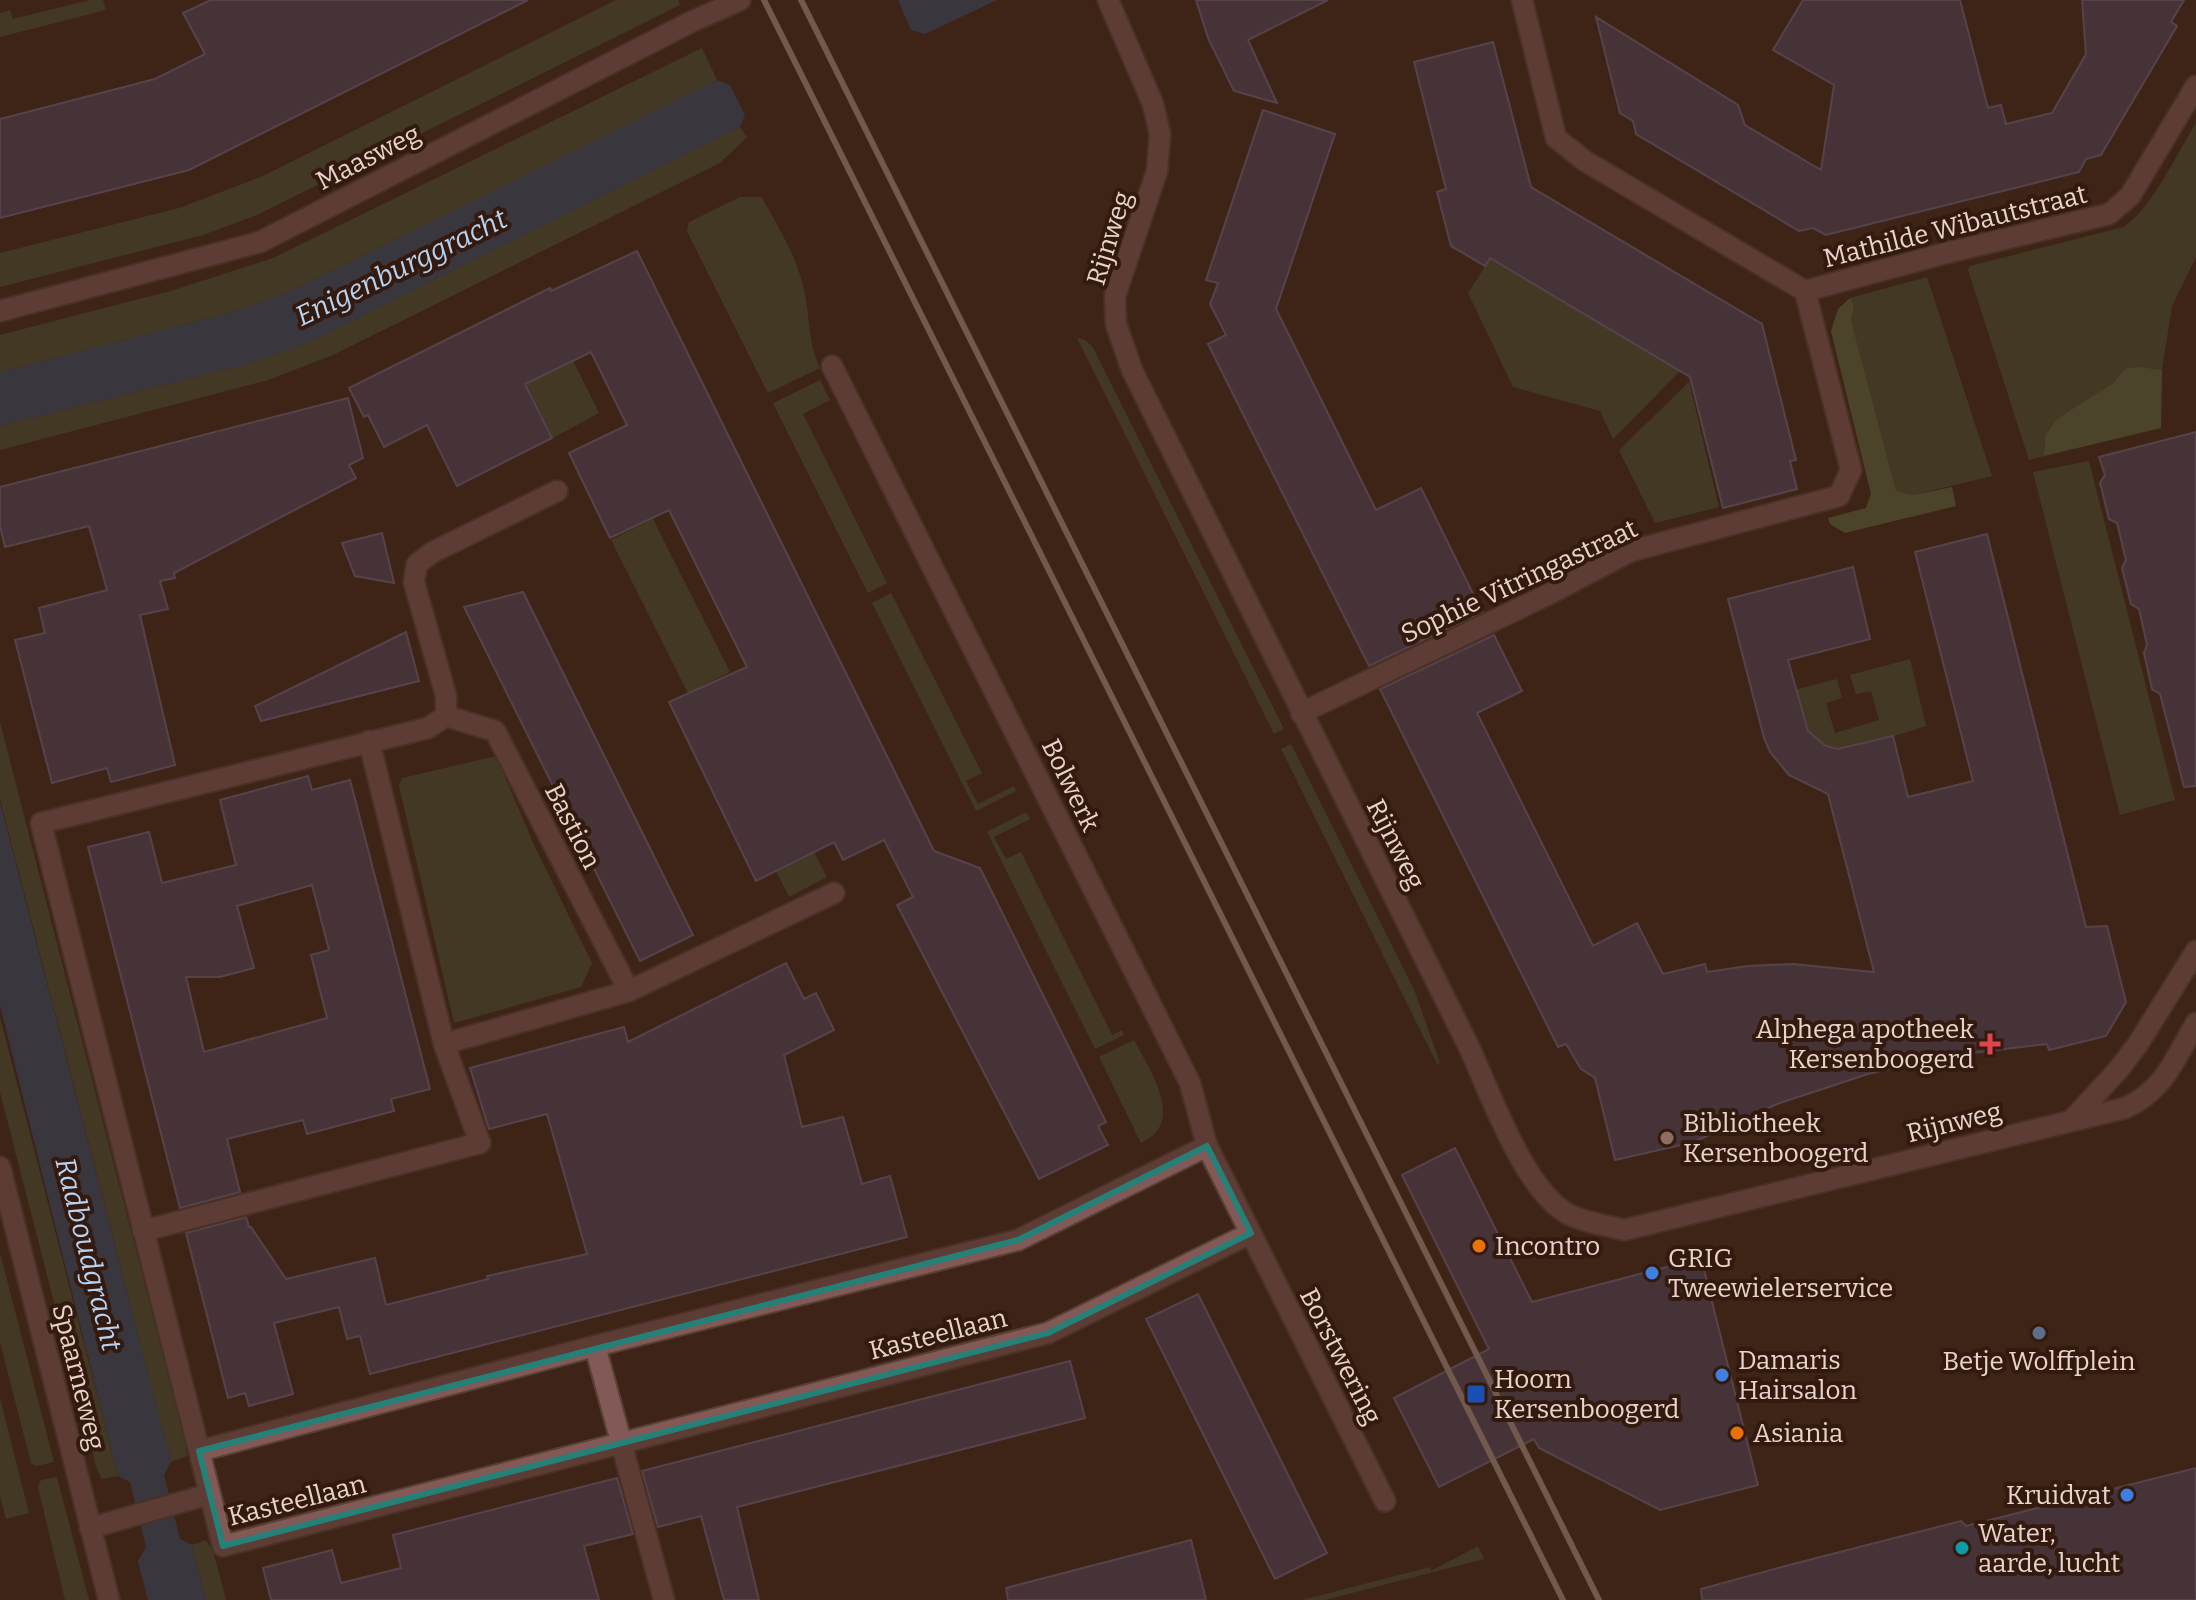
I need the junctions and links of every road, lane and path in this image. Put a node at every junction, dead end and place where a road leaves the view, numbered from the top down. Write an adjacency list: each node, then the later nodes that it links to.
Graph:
1 (740, 0): 6 (street, Maasweg)
2 (1108, 0): 9 (street, Rijnweg)
3 (1522, 0): 5 (street, Mathilde Wibautstraat)
4 (2196, 86): 5 (street, Mathilde Wibautstraat)
5 (1805, 291): 9 (street, Sophie Vitringastraat)
6 (0, 311)
7 (832, 366): 18 (street, Bolwerk)
8 (557, 491): 10 (street)
9 (1301, 713): 17 (street, Rijnweg)
10 (446, 716): 11 (street); 14 (street, Bastion)
11 (369, 741): 16 (street); 20 (street)
12 (834, 893): 14 (street)
13 (2196, 951): 17 (street)
14 (629, 991): 16 (street)
15 (2196, 1023): 17 (street, Rijnweg)
16 (444, 1044): 20 (street)
17 (2073, 1119)
18 (1207, 1146): 21 (street, Bolwerk); 22 (street)
19 (0, 1167): 27 (street, Spaarneweg)
20 (143, 1231): 24 (street)
21 (1251, 1233): 23 (street, Kasteellaan); 26 (street, Borstwering)
22 (595, 1346): 23 (street); 24 (street)
23 (621, 1443): 25 (street, Kasteellaan); 29 (street)
24 (199, 1451): 25 (street)
25 (210, 1494): 27 (street)
26 (1385, 1501)
27 (90, 1528): 28 (street, Spaarneweg)
28 (109, 1600)
29 (664, 1600)

